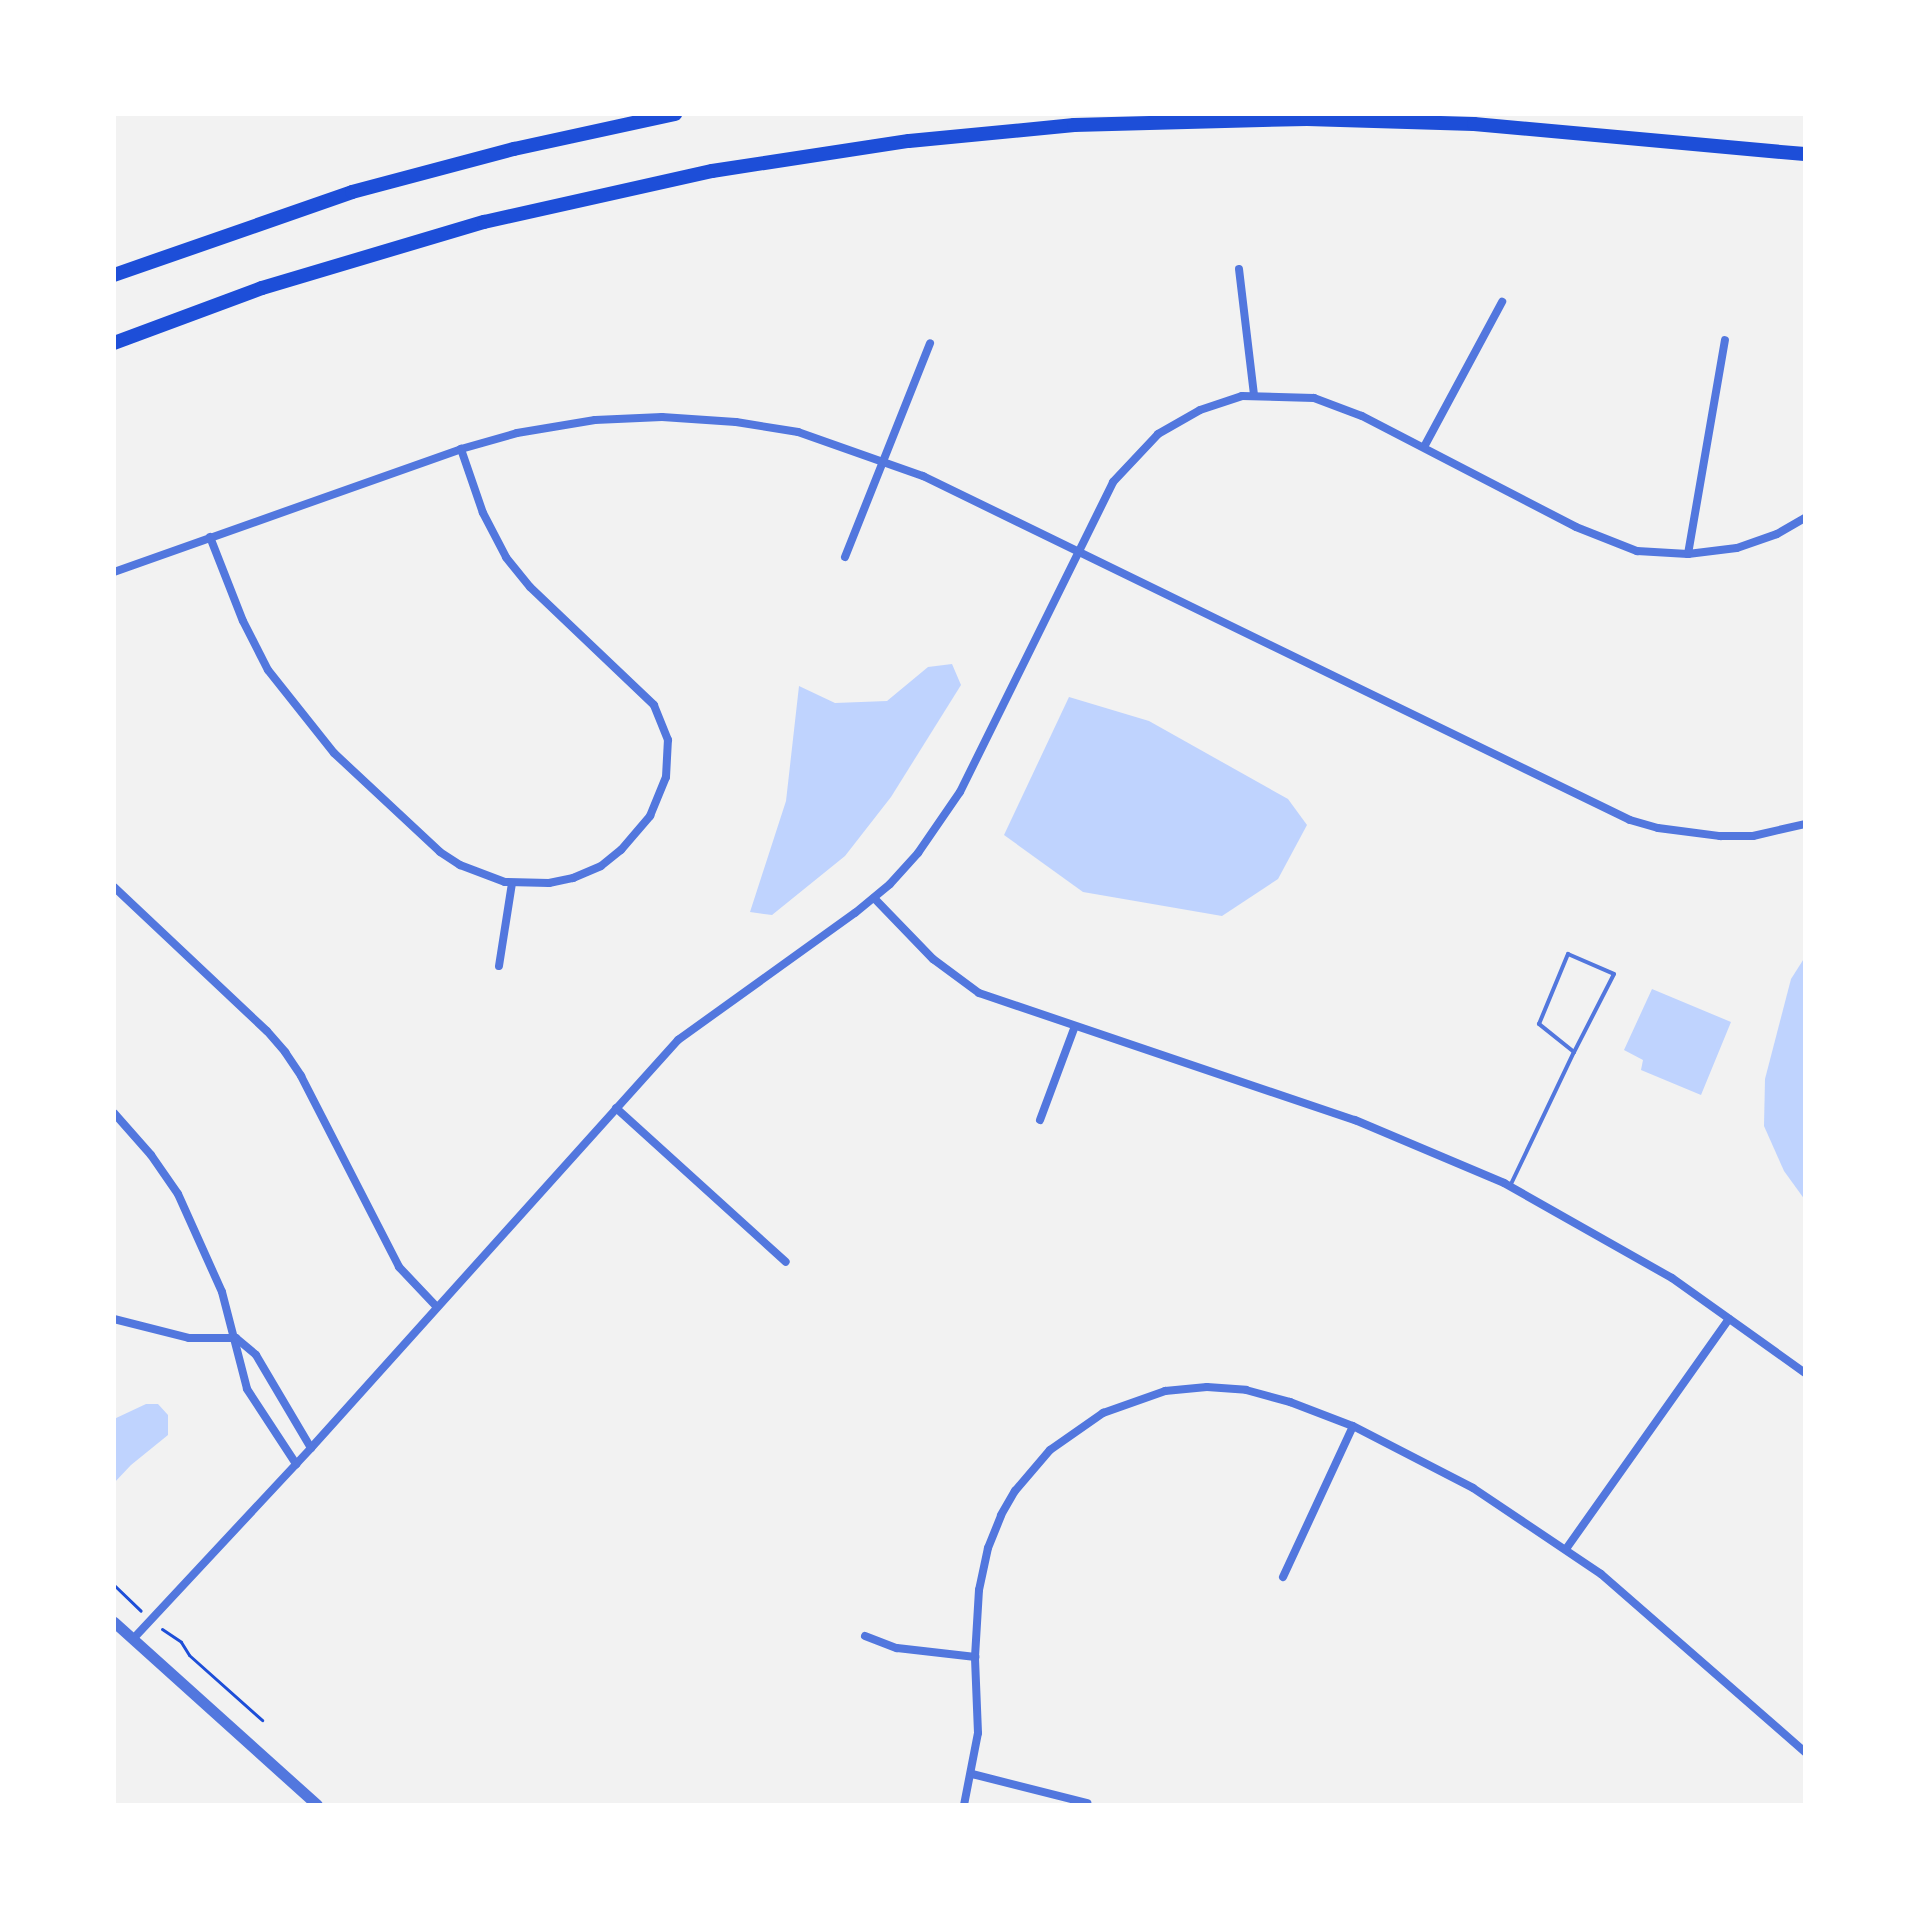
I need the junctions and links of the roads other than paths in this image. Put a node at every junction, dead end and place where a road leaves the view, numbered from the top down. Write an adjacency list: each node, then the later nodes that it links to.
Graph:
1 (675, 114): 4 (highway)
2 (1805, 154): 7 (highway)
3 (1239, 269): 9 (street)
4 (114, 275)
5 (1502, 302): 10 (street)
6 (1725, 340): 16 (street)
7 (114, 343)
8 (930, 343): 12 (street)
9 (1254, 395): 10 (street); 15 (street)
10 (1424, 447): 16 (street)
11 (461, 449): 12 (street); 14 (street); 20 (street)
12 (884, 461): 15 (street); 17 (street)
13 (1805, 518): 16 (street)
14 (210, 537): 18 (street); 20 (street)
15 (1079, 551): 19 (street); 22 (street)
16 (1688, 554)
17 (845, 557)
18 (114, 572)
19 (1805, 824)
20 (512, 883): 23 (street)
21 (114, 887): 31 (street)
22 (874, 898): 24 (street); 26 (street)
23 (499, 966)
24 (1075, 1026): 28 (street); 29 (street)
25 (1574, 1052): 25 (lane); 29 (lane)
26 (616, 1108): 30 (street); 31 (street)
27 (114, 1113): 34 (street)
28 (1040, 1120)
29 (1510, 1186): 33 (street)
30 (786, 1262)
31 (437, 1307): 37 (street)
32 (114, 1319): 34 (street)
33 (1729, 1319): 35 (street); 39 (street)
34 (236, 1338): 37 (street); 38 (street)
35 (1805, 1373)
36 (1353, 1426): 39 (street); 40 (street); 44 (street)
37 (311, 1448): 38 (street)
38 (296, 1464): 43 (street)
39 (1566, 1549): 45 (street)
40 (1283, 1577)
41 (114, 1622): 43 (street)
42 (865, 1636): 44 (street)
43 (133, 1639): 48 (street)
44 (975, 1657): 46 (street)
45 (1805, 1752)
46 (972, 1774): 47 (street); 49 (street)
47 (1087, 1803)
48 (317, 1805)
49 (964, 1805)

